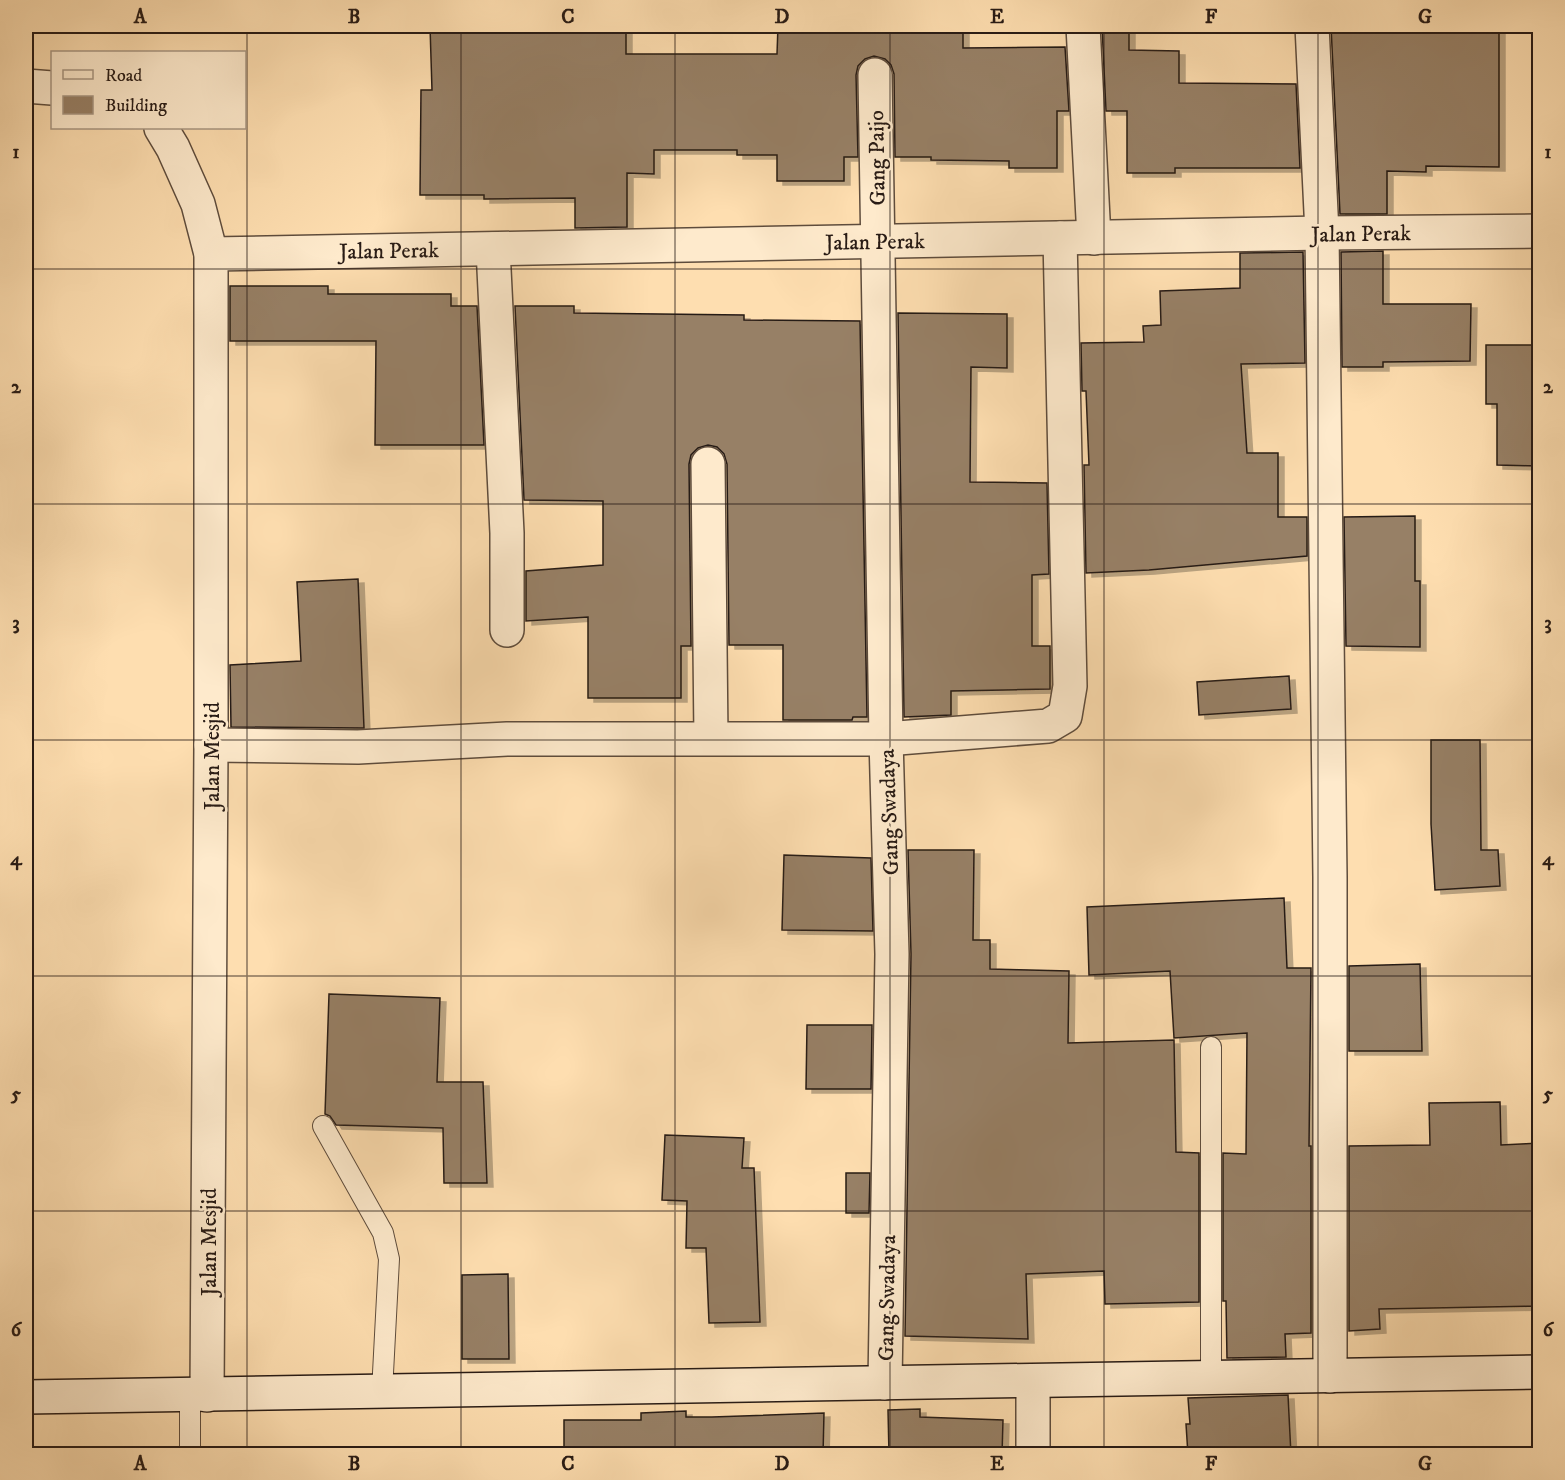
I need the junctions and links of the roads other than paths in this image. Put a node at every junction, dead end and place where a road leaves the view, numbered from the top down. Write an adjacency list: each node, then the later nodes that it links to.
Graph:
1 (1083, 26): 10 (street)
2 (1312, 26): 8 (street)
3 (875, 75): 11 (street, Gang Paijo)
4 (26, 86): 5 (street)
5 (51, 88)
6 (162, 129): 13 (street, Jalan Mesjid)
7 (1539, 231): 8 (street, Jalan Perak)
8 (1323, 233): 10 (street, Jalan Perak); 22 (street)
9 (1060, 238): 10 (street, Jalan Perak); 11 (street, Jalan Perak); 17 (street)
10 (1094, 238)
11 (878, 241): 12 (street, Jalan Perak); 17 (street, Gang Swadaya)
12 (493, 249): 13 (street, Jalan Perak); 15 (street)
13 (211, 254): 18 (street, Jalan Mesjid)
14 (708, 464): 16 (street)
15 (507, 630)
16 (711, 738): 17 (street); 18 (street)
17 (886, 739): 25 (street, Gang Swadaya)
18 (211, 746): 27 (street, Jalan Mesjid)
19 (1212, 1047): 23 (lane)
20 (323, 1126): 26 (lane)
21 (1539, 1372): 22 (street)
22 (1330, 1376): 23 (street)
23 (1211, 1378): 24 (street)
24 (1033, 1381): 25 (street); 30 (street)
25 (885, 1383): 26 (street)
26 (382, 1392): 27 (street)
27 (198, 1395): 28 (street); 29 (lane)
28 (26, 1397)
29 (190, 1455)
30 (1034, 1455)

